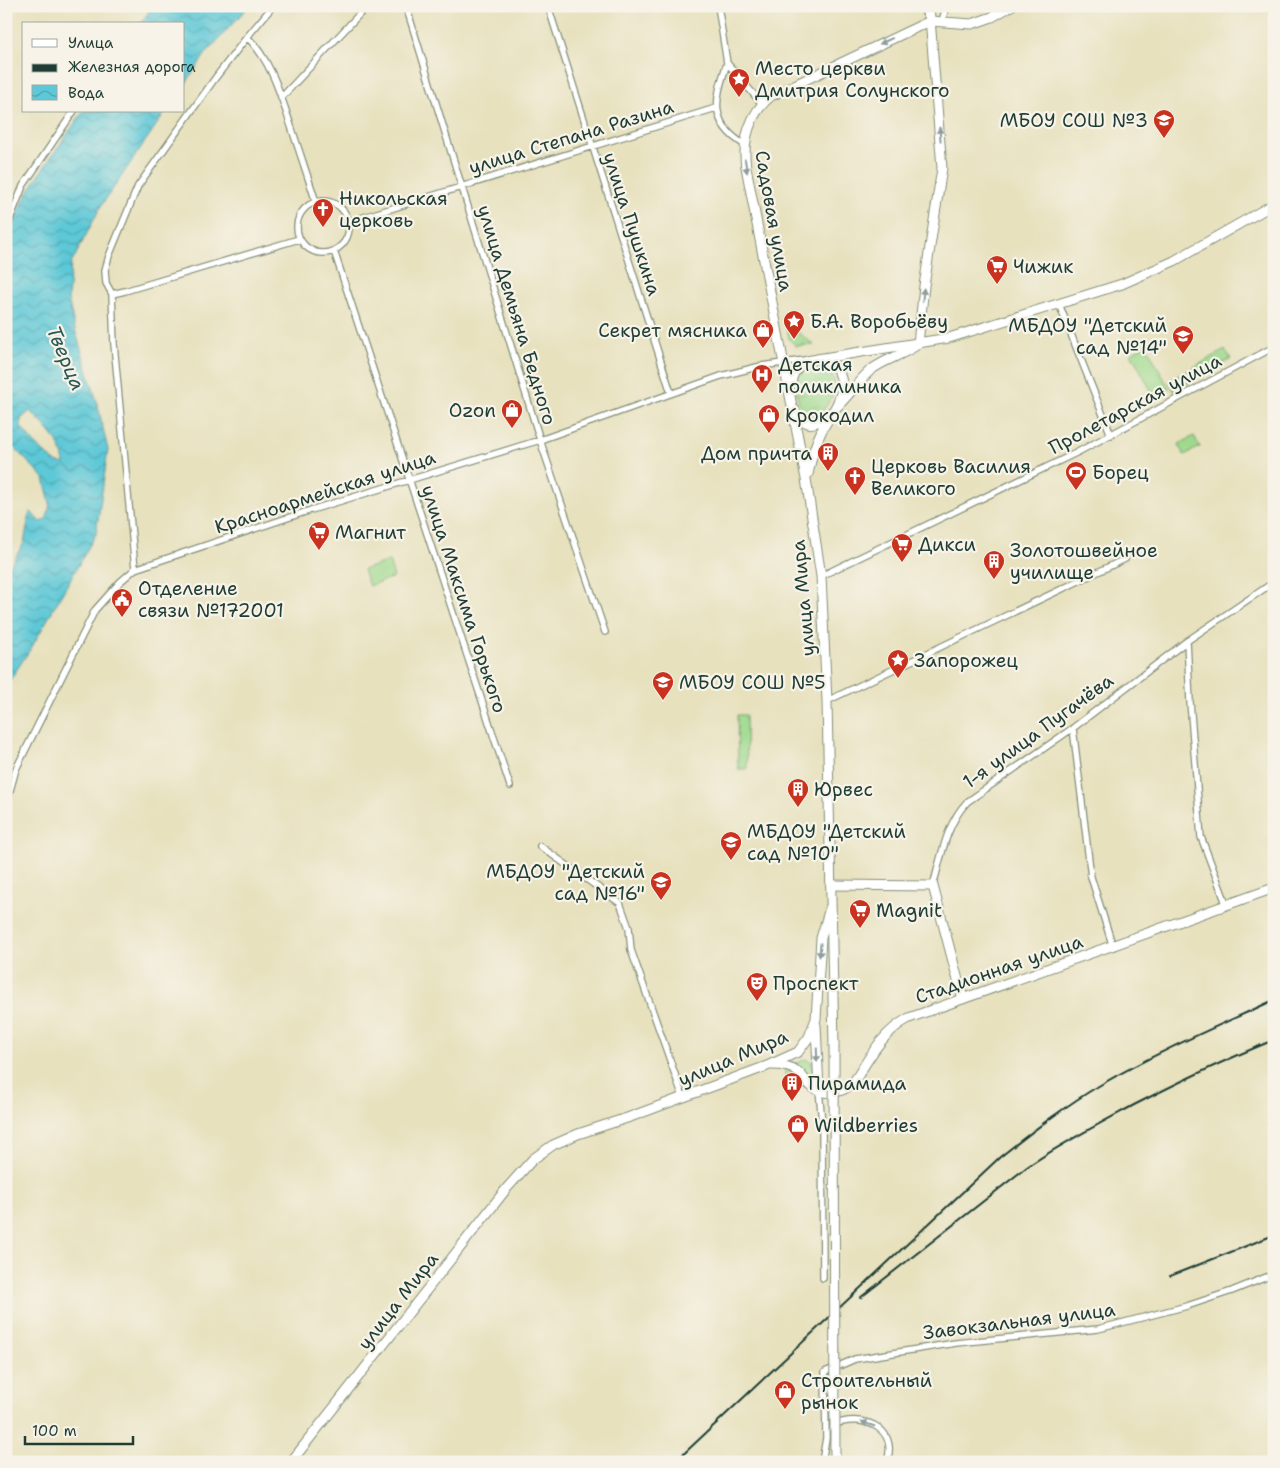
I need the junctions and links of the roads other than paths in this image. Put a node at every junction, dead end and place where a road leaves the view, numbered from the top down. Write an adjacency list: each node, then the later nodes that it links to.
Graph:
1 (273, 6): 14 (street)
2 (367, 6): 16 (street)
3 (406, 6): 22 (street, улица Демьяна Бедного)
4 (548, 6): 21 (street, улица Пушкина)
5 (718, 6): 15 (street)
6 (921, 6): 12 (street)
7 (929, 6): 12 (main road)
8 (946, 6): 13 (street)
9 (1011, 6): 13 (main road)
10 (1270, 6): 11 (street)
11 (1274, 13)
12 (930, 21): 13 (main road); 17 (main road, one-way to 17); 31 (main road, one-way to 12)
13 (942, 22)
14 (247, 37): 16 (street); 29 (street)
15 (727, 63): 17 (street); 18 (street)
16 (281, 98): 23 (street)
17 (762, 104): 20 (main road, Садовая улица)
18 (716, 108): 20 (street); 21 (street, улица Степана Разина)
19 (73, 112): 26 (street)
20 (745, 145): 34 (main road, Садовая улица, one-way to 34)
21 (592, 147): 22 (street, улица Степана Разина); 35 (street, улица Пушкина)
22 (461, 188): 25 (street, улица Степана Разина); 39 (street, улица Демьяна Бедного)
23 (316, 202): 25 (street); 27 (street)
24 (1274, 204): 30 (main road)
25 (348, 222): 28 (street)
26 (6, 229)
27 (299, 239): 28 (street); 29 (street)
28 (334, 251): 41 (street, улица Максима Горького)
29 (112, 294): 43 (street)
30 (1058, 304): 31 (main road); 38 (street)
31 (918, 344): 33 (main road); 37 (main road)
32 (1274, 347): 38 (street, Пролетарская улица)
33 (814, 359): 34 (street, Красноармейская улица); 36 (main road); 37 (main road)
34 (784, 363): 35 (street, Красноармейская улица); 36 (main road, Садовая улица)
35 (671, 393): 39 (street, Красноармейская улица)
36 (791, 397): 37 (main road); 40 (main road, улица Мира)
37 (833, 410): 40 (main road, улица Мира)
38 (1111, 435): 44 (street, Пролетарская улица)
39 (540, 440): 41 (street, Красноармейская улица); 46 (street, улица Демьяна Бедного)
40 (806, 479): 44 (main road, улица Мира)
41 (410, 480): 43 (street, Красноармейская улица); 50 (street, улица Максима Горького)
42 (1125, 559): 48 (street)
43 (135, 569): 51 (street, Красноармейская улица)
44 (821, 576): 48 (main road, улица Мира)
45 (1274, 582): 47 (street, 1-я улица Пугачёва)
46 (605, 632)
47 (1187, 641): 49 (street, 1-я улица Пугачёва); 57 (street)
48 (827, 701): 53 (main road, улица Мира)
49 (1073, 728): 54 (street, 1-я улица Пугачёва); 58 (street)
50 (510, 786)
51 (6, 805)
52 (540, 846): 65 (street)
53 (831, 885): 54 (main road); 56 (main road, улица Мира)
54 (933, 886): 59 (main road)
55 (1274, 888): 57 (main road, Стадионная улица)
56 (832, 903): 60 (main road, улица Мира, one-way to 60); 71 (main road, bridge)
57 (1227, 906): 58 (main road, Стадионная улица)
58 (1112, 947): 59 (main road, Стадионная улица)
59 (963, 999): 64 (main road, Стадионная улица)
60 (816, 1019): 61 (main road, улица Мира); 64 (main road, one-way to 64)
61 (798, 1052): 62 (main road, улица Мира); 63 (main road)
62 (767, 1066): 63 (main road); 65 (main road, улица Мира)
63 (800, 1073): 64 (main road)
64 (819, 1090): 67 (street)
65 (683, 1097): 70 (main road, улица Мира)
66 (1274, 1274): 68 (street, Завокзальная улица)
67 (823, 1278)
68 (826, 1438): 69 (street); 72 (street, one-way to 68)
69 (822, 1459)
70 (291, 1462)
71 (835, 1462)
72 (887, 1462)

